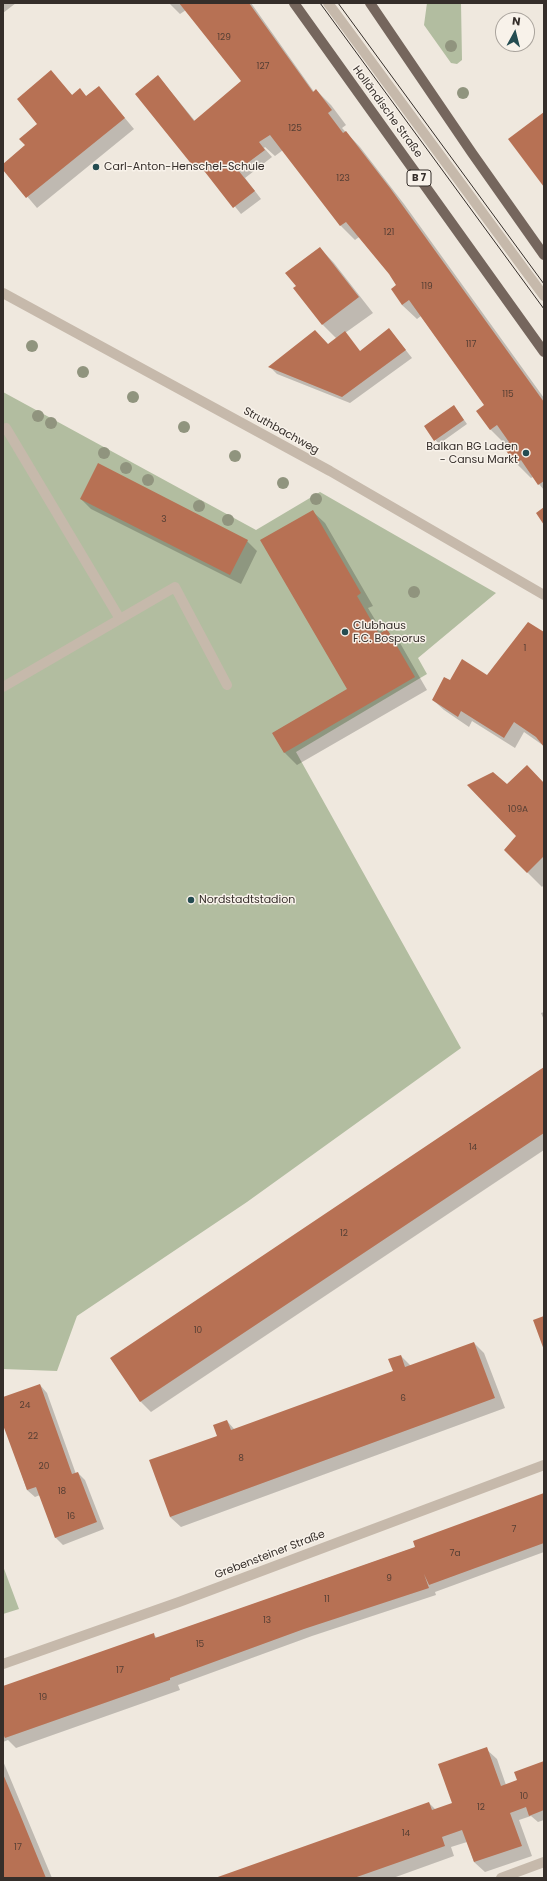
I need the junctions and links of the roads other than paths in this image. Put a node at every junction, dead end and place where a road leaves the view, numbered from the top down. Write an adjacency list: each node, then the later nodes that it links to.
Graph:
1 (294, 3): 7 (main road, Holländische Straße / B 7)
2 (328, 3): 6 (street)
3 (370, 3): 4 (main road)
4 (544, 255)
5 (3, 293): 9 (street, Struthbachweg)
6 (544, 296)
7 (544, 352)
8 (3, 430): 10 (street)
9 (544, 595)
10 (120, 619): 11 (street); 12 (street)
11 (227, 685)
12 (3, 687)
13 (544, 1465): 14 (street, Grebensteiner Straße)
14 (3, 1664)
15 (544, 1862): 16 (street)
16 (501, 1878)

